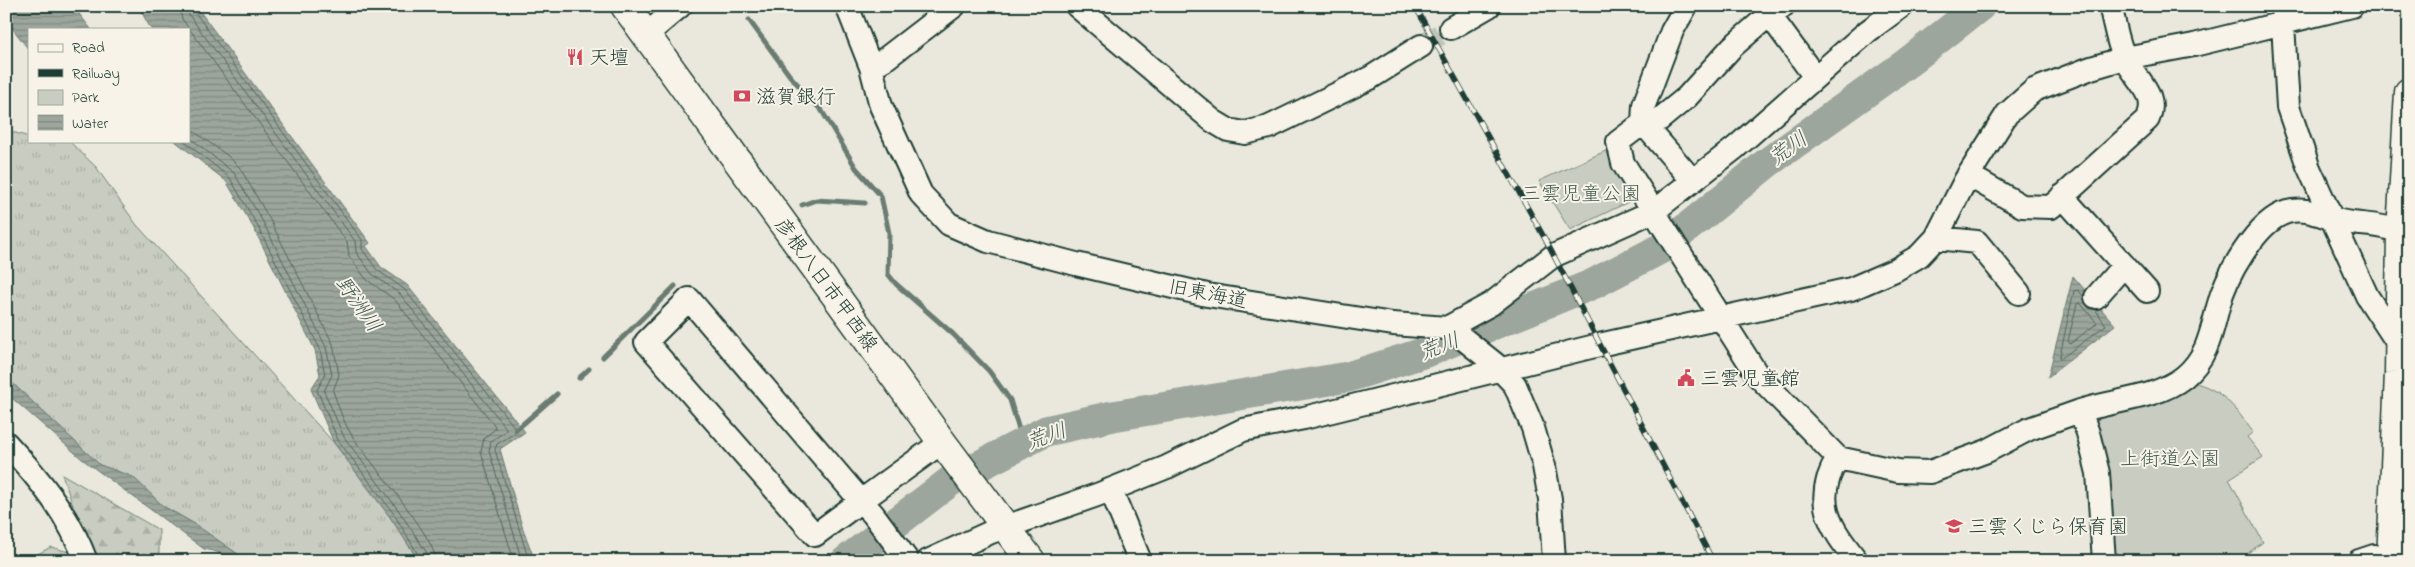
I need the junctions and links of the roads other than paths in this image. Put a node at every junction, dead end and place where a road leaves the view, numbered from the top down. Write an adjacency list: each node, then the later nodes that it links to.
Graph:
1 (625, 6): 15 (main road, 彦根八日市甲西線)
2 (680, 6): 15 (street)
3 (847, 6): 18 (street, 旧東海道)
4 (954, 6): 18 (street)
5 (1077, 6): 16 (street)
6 (1461, 6): 14 (street)
7 (1489, 6): 14 (street)
8 (1686, 6): 21 (street)
9 (1902, 6): 19 (street)
10 (2110, 6): 17 (street)
11 (2352, 6): 13 (street)
12 (1772, 9): 19 (street); 21 (street)
13 (2283, 14): 17 (street); 26 (street)
14 (1452, 17)
15 (647, 34): 40 (main road, 彦根八日市甲西線)
16 (1421, 46)
17 (2124, 58): 22 (street); 24 (street)
18 (871, 67): 34 (street, 旧東海道)
19 (1815, 78): 23 (street)
20 (2409, 92): 27 (main road)
21 (1644, 123): 23 (street); 25 (street)
22 (1968, 175): 24 (street); 28 (street)
23 (1693, 181): 25 (street)
24 (2062, 196): 29 (street)
25 (1658, 216): 33 (street); 34 (street)
26 (2332, 218): 27 (street); 35 (street); 38 (street)
27 (2405, 234): 35 (main road)
28 (1936, 238): 31 (street); 33 (street)
29 (2124, 265): 30 (street); 32 (street)
30 (2147, 291)
31 (2019, 293)
32 (2096, 297)
33 (1724, 319): 36 (street); 41 (street)
34 (1447, 328): 36 (street)
35 (2399, 345): 37 (main road)
36 (1498, 366): 42 (street); 50 (street)
37 (2404, 377): 55 (main road)
38 (2080, 411): 41 (street); 52 (street)
39 (6, 443): 45 (street)
40 (950, 453): 43 (street); 44 (main road, 彦根八日市甲西線)
41 (1838, 458): 51 (street)
42 (1111, 490): 44 (street); 49 (street)
43 (867, 507): 43 (street); 46 (street)
44 (1006, 527): 47 (street); 48 (main road, 彦根八日市甲西線)
45 (86, 561)
46 (908, 561)
47 (928, 561)
48 (1031, 561)
49 (1140, 561)
50 (1554, 561)
51 (1857, 561)
52 (2104, 561)
53 (2359, 561): 54 (street)
54 (2385, 561)
55 (2391, 561)

